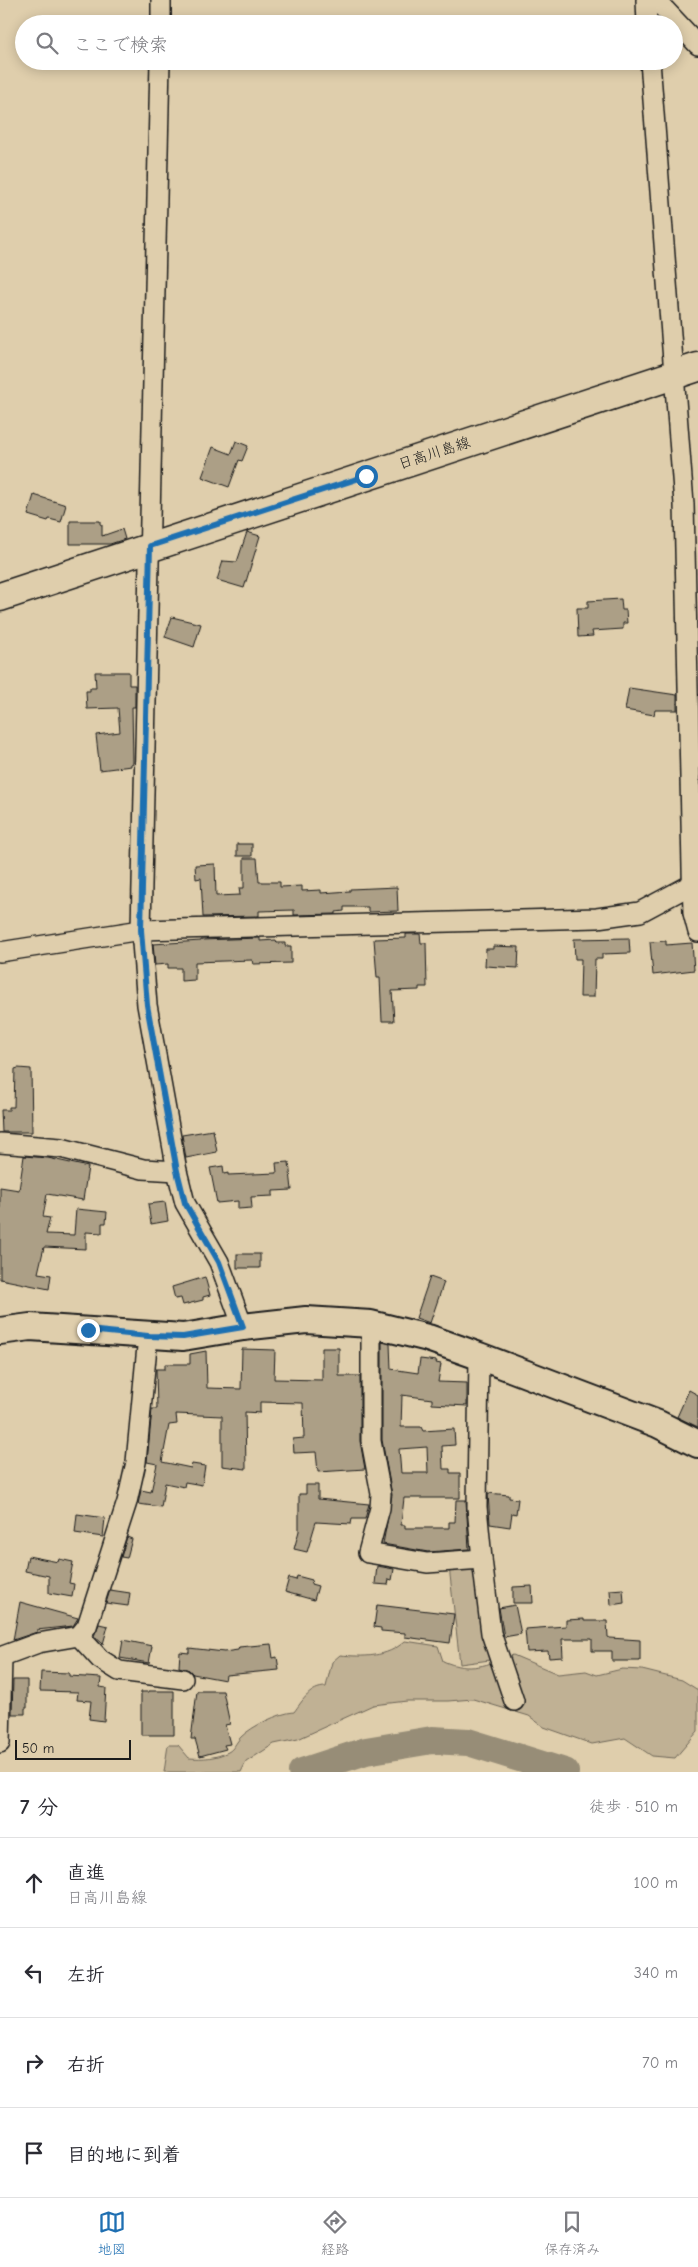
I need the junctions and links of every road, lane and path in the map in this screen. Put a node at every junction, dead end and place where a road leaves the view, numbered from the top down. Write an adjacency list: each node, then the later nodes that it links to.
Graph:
1 (162, 0): 4 (street)
2 (646, 0): 5 (street)
3 (656, 0): 6 (street)
4 (161, 15)
5 (647, 15)
6 (670, 15)
7 (683, 29): 8 (street)
8 (698, 45)
9 (160, 70): 13 (street)
10 (651, 70): 11 (street)
11 (686, 371): 12 (street); 13 (main road, 日高川島線)
12 (691, 504): 15 (street)
13 (150, 546): 14 (main road, 日高川島線); 16 (street)
14 (0, 597)
15 (695, 882): 16 (street); 17 (street)
16 (141, 930): 18 (street); 20 (street)
17 (698, 932)
18 (0, 952)
19 (0, 1142): 20 (street)
20 (177, 1171): 22 (street)
21 (371, 1324): 22 (street); 25 (street); 27 (street)
22 (243, 1327): 24 (street)
23 (0, 1331): 24 (street)
24 (148, 1336): 28 (street)
25 (479, 1356): 26 (street); 27 (street)
26 (698, 1444)
27 (482, 1558): 31 (street)
28 (78, 1636): 29 (street); 30 (street)
29 (1, 1657): 32 (street)
30 (183, 1679)
31 (514, 1702)
32 (0, 1743)

